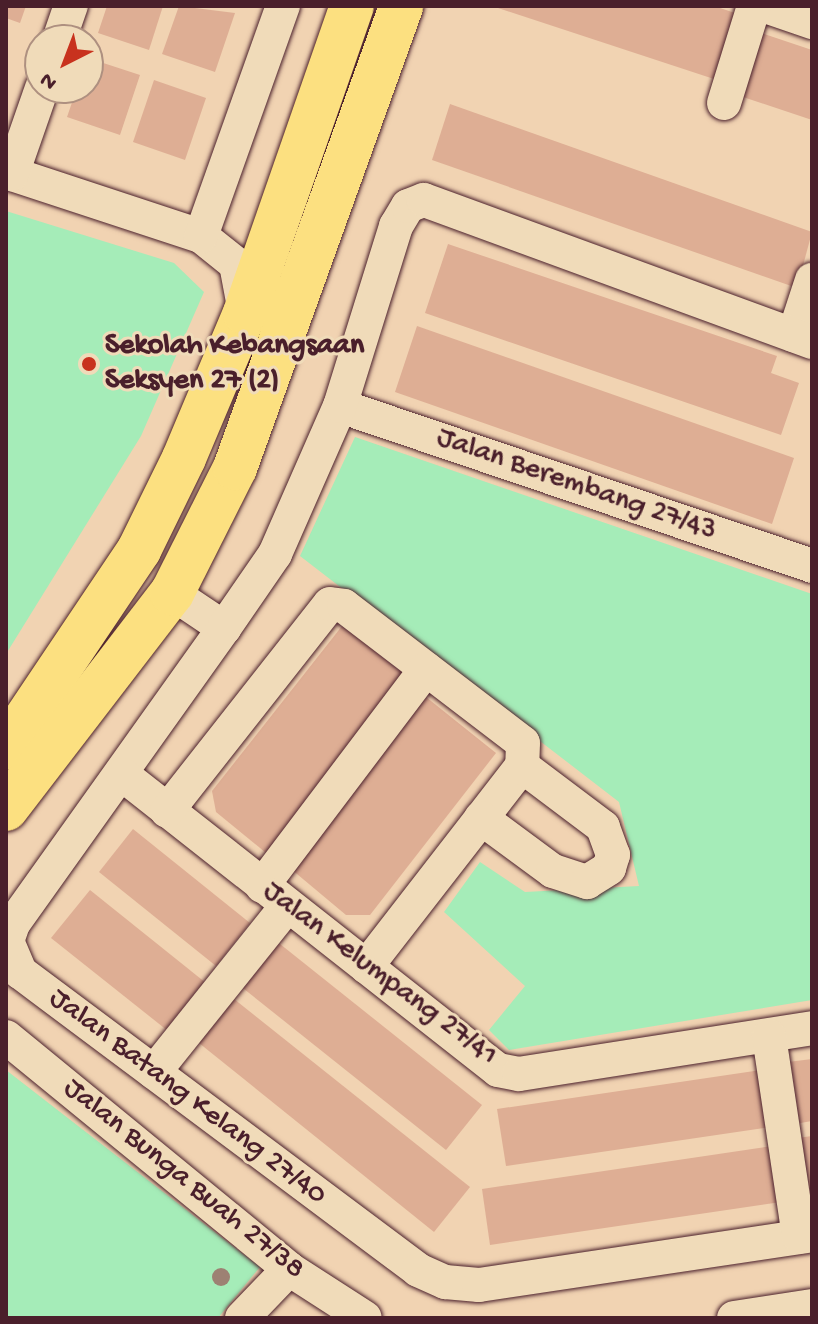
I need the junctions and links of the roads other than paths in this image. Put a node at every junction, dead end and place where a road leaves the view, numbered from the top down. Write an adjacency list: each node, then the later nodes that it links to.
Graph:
1 (283, 6): 11 (street)
2 (352, 6): 10 (main road)
3 (401, 6): 17 (main road)
4 (754, 6): 7 (street)
5 (765, 6): 6 (street)
6 (812, 22)
7 (724, 103)
8 (36, 104): 9 (street)
9 (9, 173): 11 (street)
10 (280, 215): 11 (street); 13 (main road)
11 (201, 236): 13 (street)
12 (812, 280): 14 (street)
13 (245, 313): 20 (main road)
14 (803, 339): 15 (street, Jalan Batang Kelang 27/40)
15 (340, 406): 16 (street, Jalan Berembang 27/43); 18 (street, Jalan Batang Kelang 27/40)
16 (812, 566)
17 (172, 593): 18 (street); 23 (main road)
18 (224, 628): 22 (street, Jalan Batang Kelang 27/40)
19 (426, 669): 21 (street); 24 (street); 26 (street)
20 (6, 748)
21 (522, 766): 25 (street); 25 (street)
22 (123, 775): 24 (street, Jalan Kelumpang 27/41); 31 (street, Jalan Batang Kelang 27/40)
23 (6, 809)
24 (167, 811): 26 (street, Jalan Kelumpang 27/41)
25 (481, 818): 27 (street)
26 (274, 896): 27 (street, Jalan Kelumpang 27/41); 31 (street)
27 (366, 967): 29 (street, Jalan Kelumpang 27/41)
28 (812, 1028): 29 (street, Jalan Kelumpang 27/41)
29 (769, 1036): 32 (street)
30 (6, 1037): 33 (street, Jalan Bunga Buah 27/38)
31 (154, 1072): 32 (street, Jalan Batang Kelang 27/40)
32 (805, 1236)
33 (289, 1269): 35 (street); 36 (street, Jalan Bunga Buah 27/38)
34 (812, 1306): 37 (street)
35 (242, 1318)
36 (365, 1318)
37 (734, 1318)

